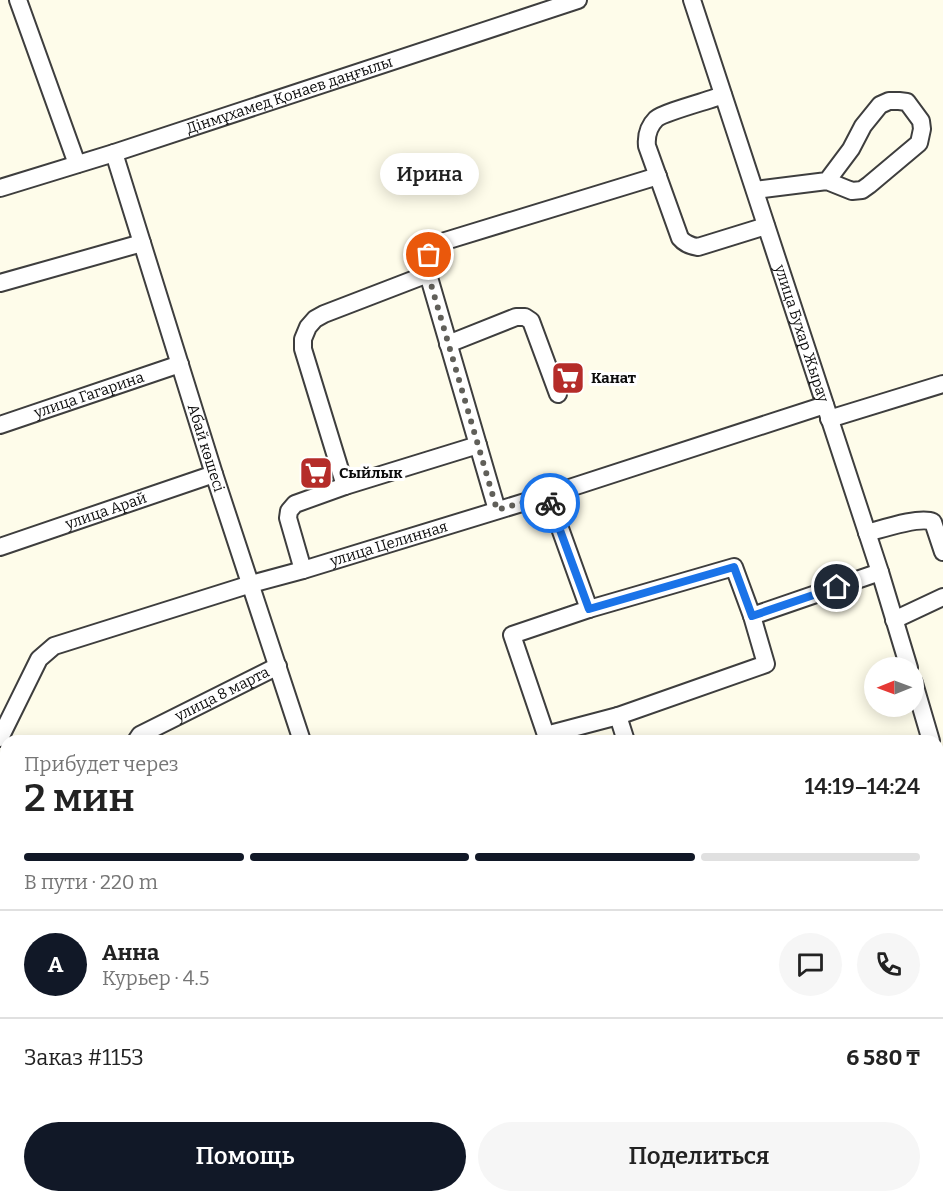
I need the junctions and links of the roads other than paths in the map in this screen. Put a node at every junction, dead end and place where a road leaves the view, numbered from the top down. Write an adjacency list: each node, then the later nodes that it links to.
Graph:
1 (18, 0): 6 (street)
2 (578, 0): 5 (street, Дінмұхамед Қонаев даңғылы)
3 (692, 0): 4 (street, улица Бухар Жырау)
4 (723, 96): 7 (street); 10 (street, улица Бухар Жырау)
5 (114, 153): 6 (street, Дінмұхамед Қонаев даңғылы); 12 (street, Абай көшесі)
6 (76, 164): 9 (street, Дінмұхамед Қонаев даңғылы)
7 (658, 176): 11 (street); 13 (street)
8 (828, 181): 8 (street); 10 (street)
9 (0, 188)
10 (755, 190): 11 (street, улица Бухар Жырау)
11 (766, 226): 19 (street, улица Бухар Жырау)
12 (142, 243): 14 (street); 16 (street, Абай көшесі)
13 (428, 274): 15 (street); 23 (street)
14 (0, 283)
15 (448, 344): 18 (street); 21 (street)
16 (180, 364): 20 (street, улица Гагарина); 22 (street, Абай көшесі)
17 (943, 384): 19 (street, улица Целинная)
18 (558, 394)
19 (827, 412): 24 (street, улица Целинная); 26 (street, улица Бухар Жырау)
20 (0, 425)
21 (478, 446): 23 (street); 25 (street)
22 (214, 474): 27 (street, улица Арай); 31 (street, Абай көшесі)
23 (345, 486): 29 (street)
24 (548, 495): 25 (street, улица Целинная); 33 (street)
25 (497, 510): 29 (street, улица Целинная)
26 (867, 533): 28 (street); 30 (street, улица Бухар Жырау)
27 (0, 547)
28 (943, 552)
29 (303, 570): 31 (street, улица Целинная)
30 (880, 572): 34 (street); 35 (street, улица Бухар Жырау)
31 (251, 584): 37 (street, Абай көшесі); 40 (street, улица Целинная)
32 (943, 597): 35 (street)
33 (589, 609): 34 (street); 39 (street)
34 (752, 616): 39 (street)
35 (894, 620): 36 (street, улица Бухар Жырау)
36 (906, 657)
37 (278, 666): 41 (street, улица 8 марта); 42 (street, Абай көшесі)
38 (924, 714): 44 (street)
39 (618, 716): 43 (street)
40 (1, 735)
41 (140, 735)
42 (300, 735)
43 (624, 735)
44 (931, 735)

